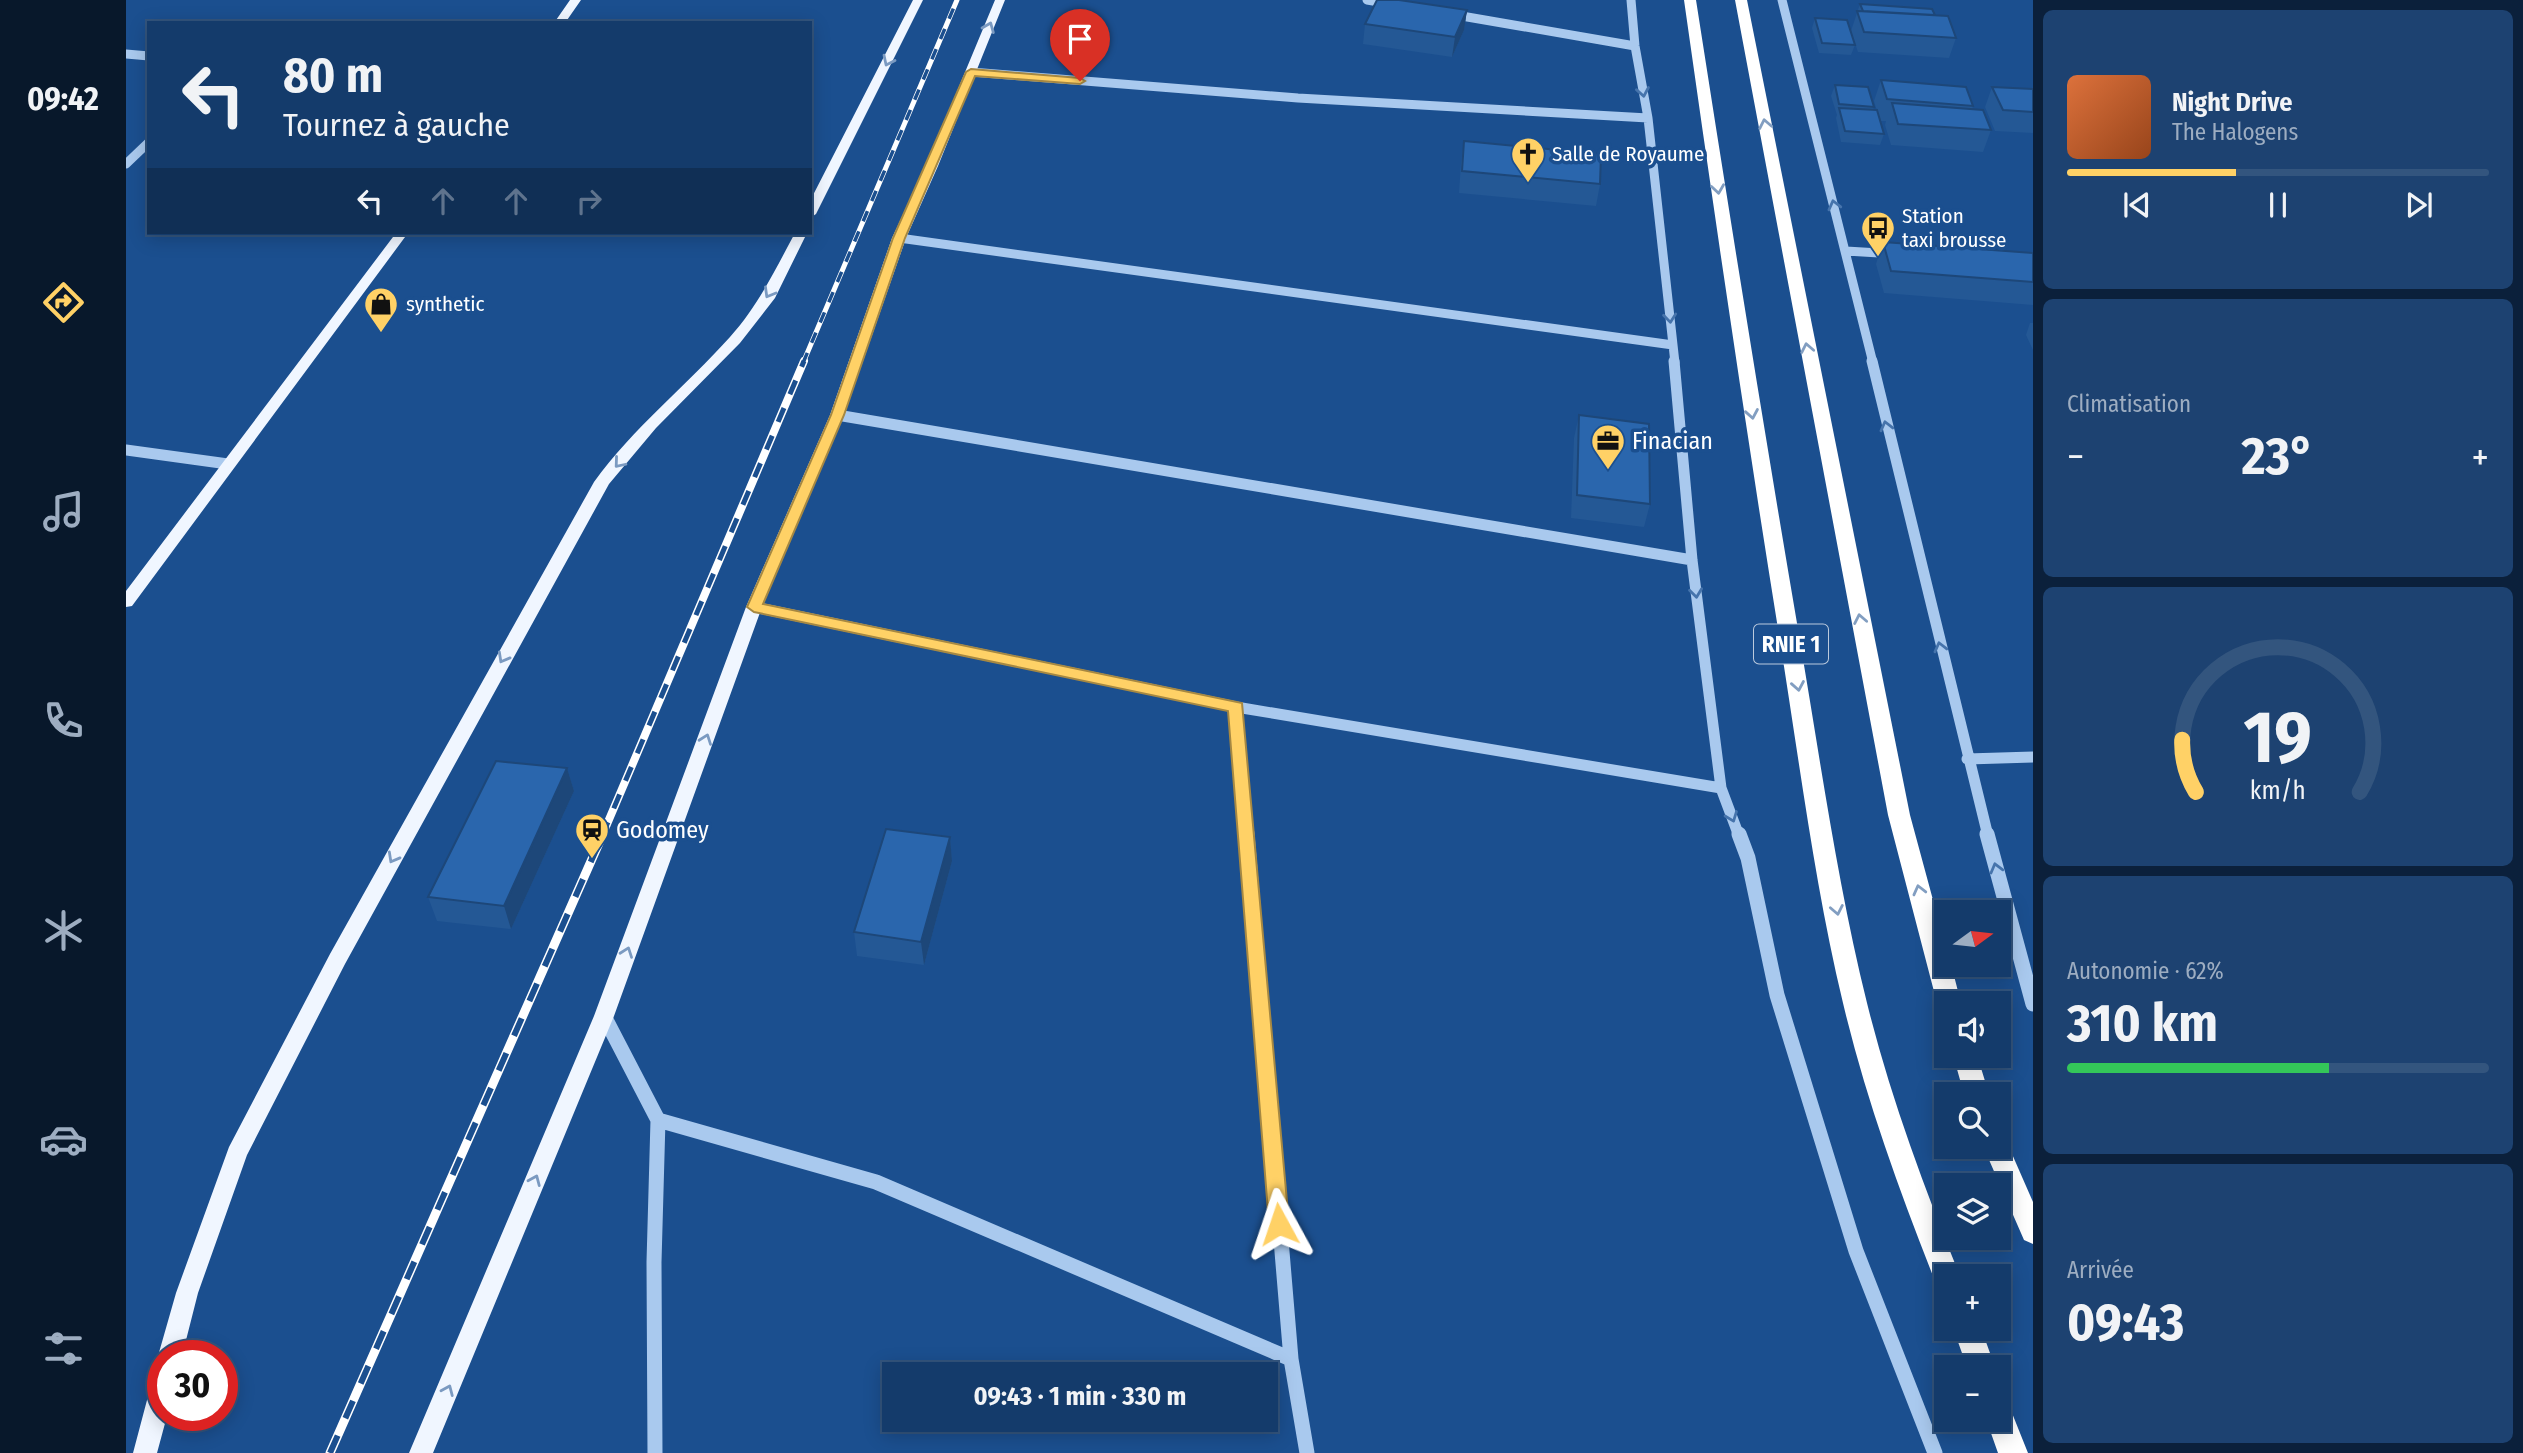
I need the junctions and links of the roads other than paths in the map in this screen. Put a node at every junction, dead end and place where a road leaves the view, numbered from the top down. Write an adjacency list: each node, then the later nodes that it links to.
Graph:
1 (576, 0): 11 (main road)
2 (918, 0): 19 (main road, one-way to 19)
3 (1000, 0): 15 (main road, one-way to 3)
4 (1367, 0): 9 (street)
5 (1631, 0): 12 (street)
6 (1690, 0): 42 (highway, RNIE 1, one-way to 42)
7 (1741, 0): 36 (highway, RNIE 1, one-way to 7)
8 (1782, 0): 23 (street, one-way to 8)
9 (1407, 7)
10 (1434, 12): 12 (street)
11 (560, 21)
12 (1635, 47): 16 (street, one-way to 16)
13 (126, 54): 14 (street)
14 (147, 56)
15 (971, 72): 16 (street); 22 (main road)
16 (1648, 118): 25 (street, one-way to 25)
17 (147, 144): 18 (street)
18 (126, 164)
19 (812, 210)
20 (400, 235): 28 (main road)
21 (800, 235): 43 (main road, one-way to 43)
22 (899, 238): 25 (street); 26 (main road)
23 (1846, 251): 24 (street); 34 (street, one-way to 23)
24 (1913, 255)
25 (1673, 345): 29 (street)
26 (837, 415): 29 (street); 31 (main road)
27 (126, 450): 28 (street)
28 (228, 464): 30 (main road)
29 (1692, 561): 35 (street, one-way to 35)
30 (126, 602)
31 (754, 607): 32 (street); 38 (main road, one-way to 31)
32 (1236, 707): 35 (street); 44 (street)
33 (2033, 757): 34 (street)
34 (1967, 759): 37 (street, one-way to 34)
35 (1721, 788): 51 (street, one-way to 51)
36 (1946, 991)
37 (2033, 1004)
38 (604, 1016): 39 (street); 48 (main road, one-way to 38)
39 (658, 1120): 44 (street); 49 (street)
40 (2002, 1159): 41 (highway)
41 (2033, 1232)
42 (1942, 1264)
43 (174, 1340)
44 (1291, 1359): 50 (street)
45 (151, 1431): 47 (main road)
46 (2005, 1432): 52 (highway)
47 (145, 1453)
48 (421, 1453)
49 (655, 1453)
50 (1307, 1453)
51 (1935, 1453)
52 (2013, 1453)

